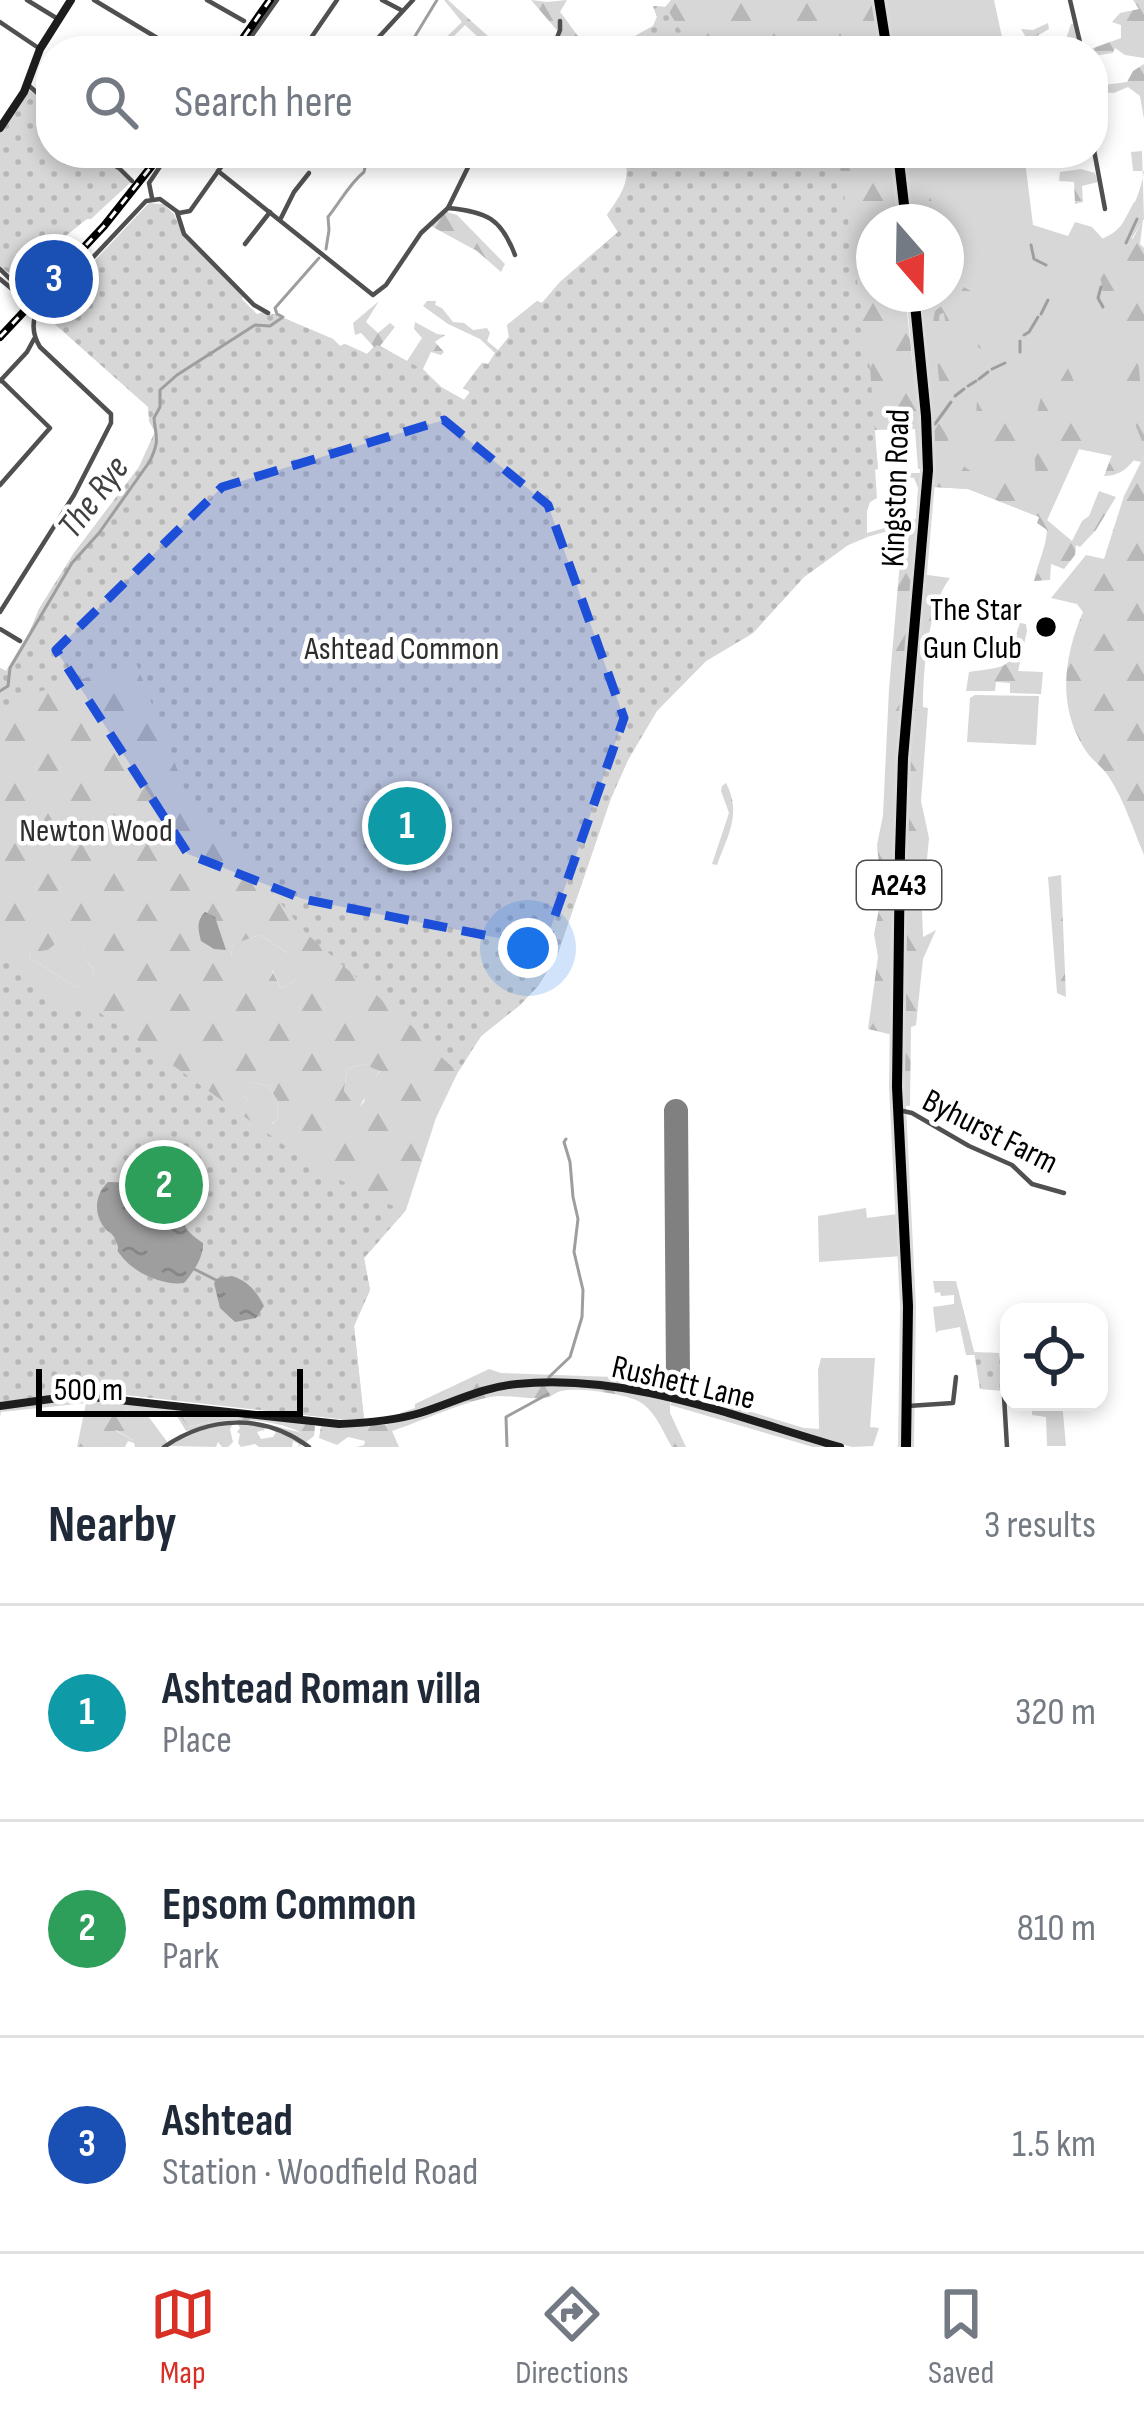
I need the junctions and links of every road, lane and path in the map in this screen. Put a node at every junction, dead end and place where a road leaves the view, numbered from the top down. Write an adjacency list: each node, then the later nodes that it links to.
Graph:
1 (27, 0): 12 (street)
2 (71, 0): 12 (main road)
3 (94, 0): 17 (street)
4 (208, 0): 13 (street)
5 (277, 0): 18 (street)
6 (337, 0): 19 (street)
7 (382, 0): 11 (street)
8 (413, 0): 11 (street)
9 (879, 0): 22 (highway)
10 (1070, 0): 23 (street)
11 (401, 10): 20 (street)
12 (59, 20): 16 (main road)
13 (244, 21)
14 (560, 21): 21 (street)
15 (0, 22): 24 (street)
16 (49, 36)
17 (154, 36)
18 (252, 36)
19 (312, 36)
20 (379, 36)
21 (558, 36)
22 (885, 36)
23 (1078, 36)
24 (36, 46)
25 (36, 60): 26 (main road)
26 (27, 85): 27 (street); 28 (main road)
27 (36, 92)
28 (0, 128)
29 (120, 168): 37 (street)
30 (158, 168): 38 (street)
31 (220, 168): 35 (street)
32 (468, 168): 40 (street)
33 (900, 168): 39 (highway)
34 (1098, 168): 41 (street)
35 (218, 171): 42 (street); 43 (street)
36 (309, 172): 44 (street)
37 (132, 181)
38 (156, 199): 42 (street); 50 (street)
39 (904, 204)
40 (448, 208): 44 (street); 46 (street)
41 (1106, 209)
42 (177, 212): 52 (street)
43 (270, 212): 44 (street); 45 (street)
44 (280, 220)
45 (245, 244)
46 (515, 255)
47 (0, 269): 49 (street)
48 (2, 284): 49 (street)
49 (27, 294): 50 (street)
50 (39, 308): 53 (street)
51 (916, 312): 61 (highway, Kingston Road / A243)
52 (268, 313)
53 (34, 337): 54 (street); 55 (street)
54 (40, 347): 55 (street); 58 (street)
55 (30, 348): 56 (street)
56 (1, 380): 57 (street)
57 (0, 485)
58 (0, 612)
59 (0, 629): 60 (street)
60 (20, 641)
61 (897, 1111): 62 (street, Byhurst Farm); 65 (highway, A243)
62 (1064, 1193)
63 (956, 1377): 65 (street)
64 (0, 1406): 69 (main road, Rushett Lane)
65 (908, 1406): 70 (highway, A243)
66 (1005, 1411): 71 (street)
67 (164, 1447): 68 (street)
68 (309, 1447)
69 (840, 1447)
70 (906, 1447)
71 (1007, 1447)

